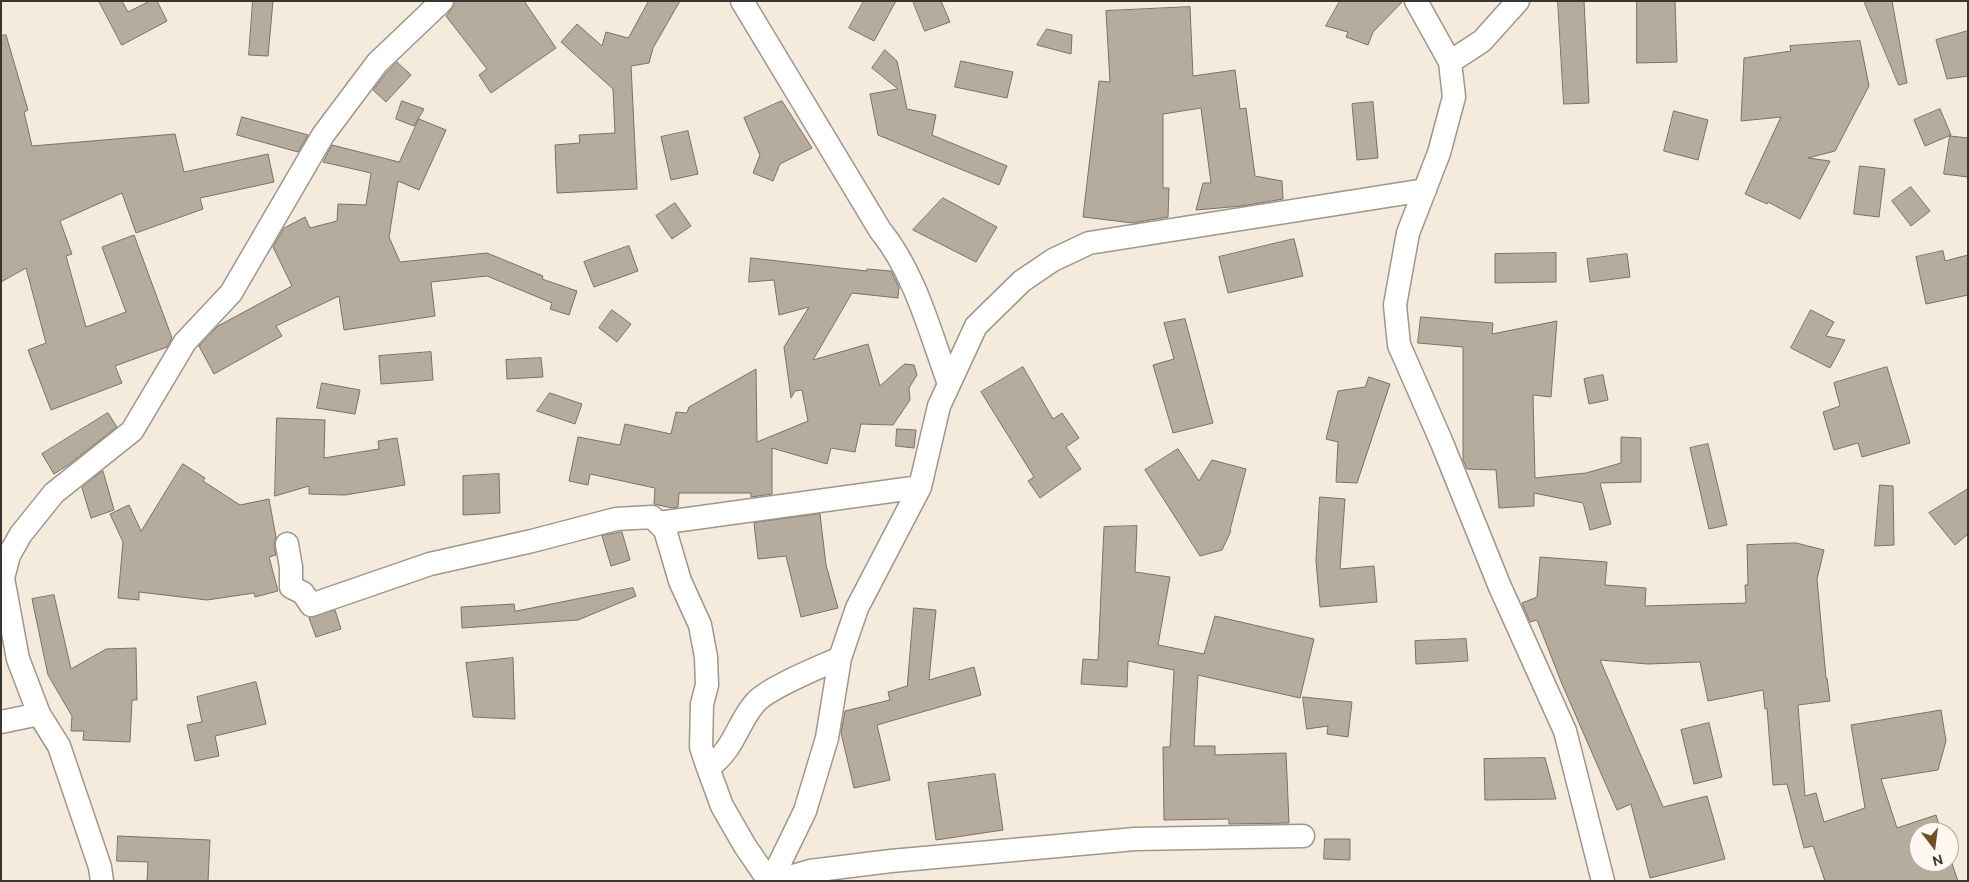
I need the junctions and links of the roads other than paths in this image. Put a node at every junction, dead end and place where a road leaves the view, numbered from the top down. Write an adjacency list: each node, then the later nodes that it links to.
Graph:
1 (442, 1): 11 (street)
2 (742, 1): 7 (street)
3 (1416, 1): 5 (street)
4 (1518, 1): 5 (street)
5 (1450, 62): 6 (street)
6 (1425, 190): 7 (street); 20 (street)
7 (949, 384): 8 (street)
8 (920, 487): 9 (street); 12 (street)
9 (659, 523): 10 (street); 15 (street)
10 (287, 544)
11 (2, 578): 13 (street)
12 (840, 658): 15 (street); 18 (street)
13 (39, 714): 14 (street); 17 (street)
14 (1, 722)
15 (708, 768): 18 (street)
16 (1304, 836): 19 (street)
17 (102, 881)
18 (770, 881)
19 (776, 881)
20 (1603, 881)

